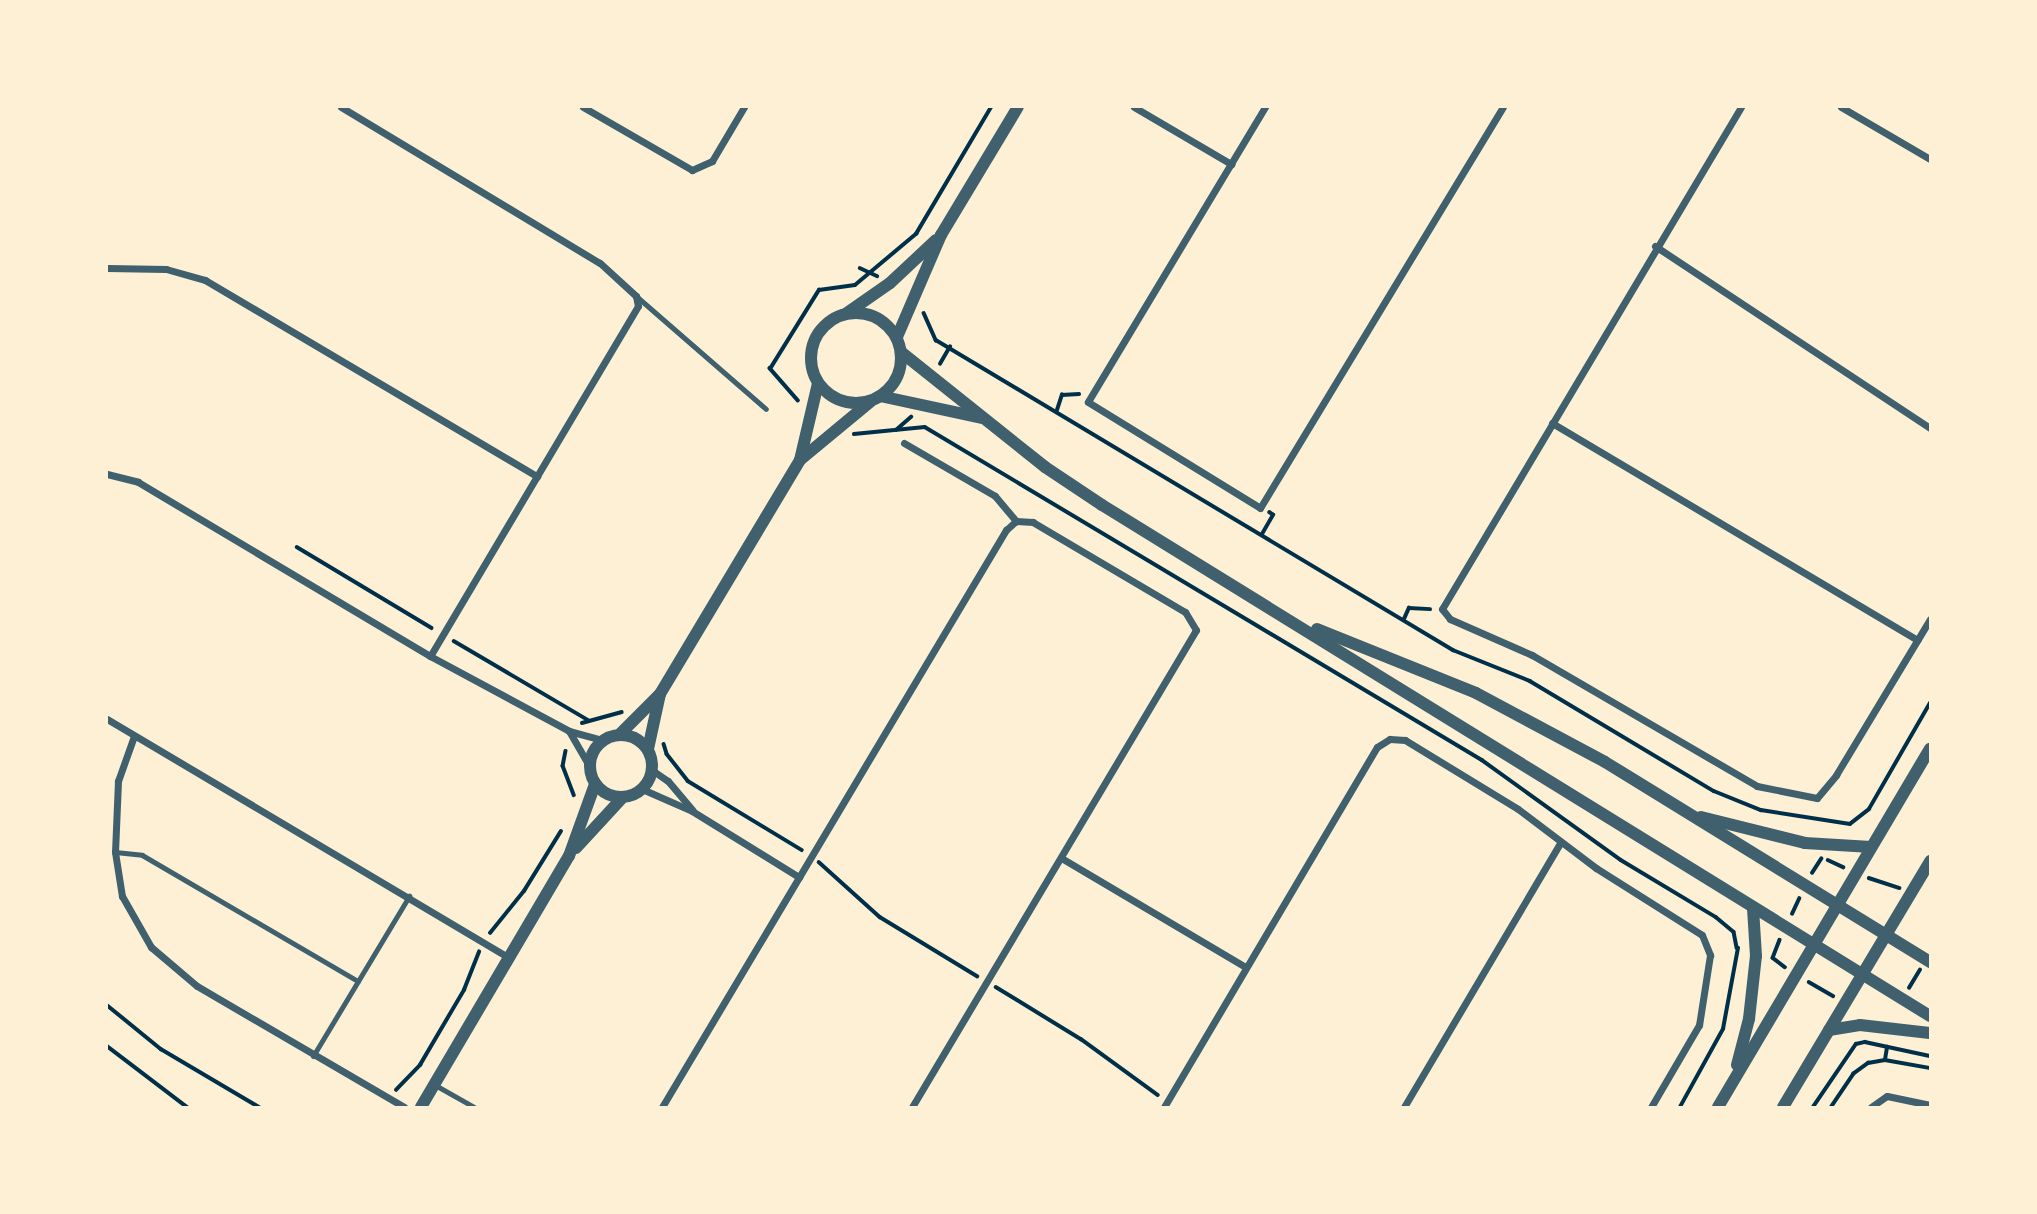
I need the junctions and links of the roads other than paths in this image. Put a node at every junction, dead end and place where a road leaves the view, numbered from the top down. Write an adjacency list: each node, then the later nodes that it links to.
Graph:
1 (341, 107): 15 (street)
2 (583, 107): 3 (street)
3 (744, 107)
4 (1018, 107): 12 (street)
5 (1134, 107): 11 (street)
6 (1265, 107): 11 (street)
7 (1503, 107): 11 (street)
8 (1741, 107): 13 (street)
9 (1841, 107): 10 (street)
10 (1930, 159)
11 (1231, 164)
12 (941, 235): 16 (street); 17 (street)
13 (1655, 246): 23 (street); 24 (street)
14 (107, 268): 28 (street)
15 (636, 296): 21 (lane); 28 (street)
16 (845, 314): 17 (street); 19 (street)
17 (897, 337): 18 (street)
18 (901, 352): 20 (street); 22 (street)
19 (818, 383): 20 (street); 26 (street)
20 (875, 399): 22 (street); 26 (street)
21 (766, 409)
22 (986, 419): 30 (street)
23 (1552, 423): 32 (street); 32 (street)
24 (1930, 428)
25 (904, 443): 29 (street)
26 (800, 460): 34 (street)
27 (107, 474): 33 (street)
28 (537, 476): 33 (street)
29 (1016, 521): 53 (street); 55 (street)
30 (1288, 617): 48 (street); 58 (street)
31 (1930, 619): 32 (street)
32 (1917, 640)
33 (430, 656): 36 (street)
34 (660, 694): 37 (street); 40 (street)
35 (107, 719): 38 (street)
36 (573, 733): 39 (street); 42 (street)
37 (619, 735): 39 (street); 40 (street)
38 (134, 736): 51 (street); 56 (street)
39 (602, 740): 42 (street)
40 (648, 749): 43 (street)
41 (1930, 749): 50 (street)
42 (589, 765): 44 (street)
43 (652, 770): 45 (street); 47 (street)
44 (595, 784): 46 (street); 52 (street)
45 (642, 789): 46 (street); 47 (street)
46 (623, 797): 52 (street)
47 (692, 811): 55 (street)
48 (1687, 814): 50 (street); 57 (street)
49 (1561, 842): 63 (street); 79 (street); 80 (street)
50 (1871, 847): 57 (street)
51 (115, 852): 65 (lane); 69 (street)
52 (569, 856): 61 (street)
53 (1063, 859): 63 (street); 78 (street)
54 (1930, 861): 59 (street)
55 (799, 877): 77 (street)
56 (409, 896): 61 (street); 65 (lane)
57 (1837, 906): 59 (street); 60 (street)
58 (1753, 908): 60 (street); 70 (street)
59 (1885, 936): 62 (street); 64 (street)
60 (1813, 946): 64 (street); 70 (street)
61 (510, 958): 71 (street)
62 (1930, 962)
63 (1244, 966): 72 (street)
64 (1861, 976): 66 (street); 67 (street)
65 (358, 981): 69 (lane)
66 (1930, 1016)
67 (1829, 1030): 68 (street); 82 (street)
68 (1930, 1033)
69 (313, 1056): 74 (street)
70 (1734, 1079): 81 (street)
71 (435, 1085): 75 (street); 76 (lane)
72 (1166, 1104)
73 (1930, 1105): 83 (street)
74 (404, 1107)
75 (421, 1107)
76 (474, 1107)
77 (662, 1107)
78 (912, 1107)
79 (1404, 1107)
80 (1651, 1107)
81 (1718, 1107)
82 (1783, 1107)
83 (1871, 1107)

